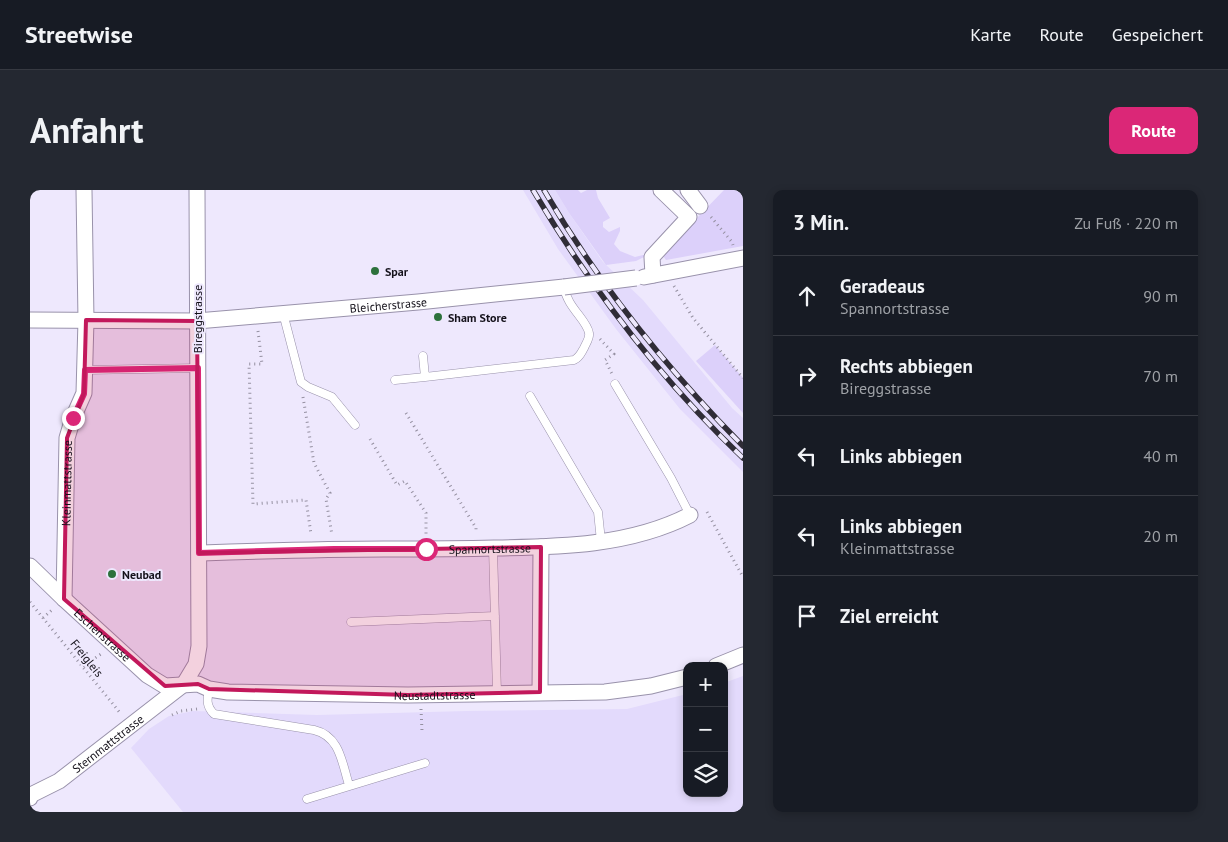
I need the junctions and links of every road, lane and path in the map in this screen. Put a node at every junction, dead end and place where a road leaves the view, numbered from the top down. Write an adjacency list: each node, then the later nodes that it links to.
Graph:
1 (84, 190): 11 (street, Kleinmattstrasse)
2 (196, 190): 12 (street, Bireggstrasse)
3 (661, 190): 7 (street)
4 (688, 190): 5 (street)
5 (700, 206): 6 (path)
6 (738, 253): 7 (street, Bleicherstrasse)
7 (660, 274): 8 (street, Bleicherstrasse, bridge); 19 (path)
8 (564, 287): 9 (street, Bleicherstrasse); 14 (lane)
9 (284, 313): 12 (street, Bleicherstrasse); 21 (lane)
10 (30, 320): 11 (street, Bleicherstrasse)
11 (86, 320): 12 (street, Bleicherstrasse); 17 (street, Kleinmattstrasse)
12 (197, 321): 16 (street, Bireggstrasse)
13 (258, 333): 33 (path)
14 (589, 333): 18 (lane); 22 (path)
15 (422, 356): 18 (lane)
16 (198, 368): 17 (lane); 34 (street, Bireggstrasse)
17 (85, 370): 37 (street, Kleinmattstrasse)
18 (425, 377): 20 (lane)
19 (743, 378)
20 (395, 380)
21 (301, 382): 25 (lane); 31 (path)
22 (615, 384): 27 (lane)
23 (530, 396): 28 (lane)
24 (406, 413): 30 (path)
25 (355, 425)
26 (370, 439): 32 (path)
27 (690, 515): 28 (street, Spannortstrasse); 36 (path)
28 (601, 541): 29 (street, Spannortstrasse)
29 (541, 547): 30 (street, Spannortstrasse); 48 (street, Spannortstrasse)
30 (485, 548): 32 (street, Spannortstrasse); 39 (lane)
31 (334, 549): 32 (street, Spannortstrasse); 33 (street, Spannortstrasse)
32 (426, 549)
33 (313, 550): 34 (street, Spannortstrasse)
34 (199, 553): 46 (street, Bireggstrasse)
35 (30, 566): 37 (street, Eschenstrasse)
36 (743, 577)
37 (64, 599): 46 (street, Eschenstrasse)
38 (30, 602): 44 (path, Freigleis)
39 (495, 616): 40 (lane); 49 (lane)
40 (351, 622)
41 (104, 649): 44 (path)
42 (743, 655): 43 (street)
43 (726, 662)
44 (83, 666): 51 (path, Freigleis)
45 (683, 678): 48 (street, Neustadtstrasse)
46 (184, 684): 47 (street, Neustadtstrasse); 51 (street, Sternmattstrasse)
47 (209, 689): 49 (street, Neustadtstrasse); 54 (lane)
48 (540, 692): 49 (street, Neustadtstrasse)
49 (497, 693)
50 (421, 709): 52 (path)
51 (130, 726): 55 (street, Sternmattstrasse)
52 (422, 730)
53 (425, 763): 54 (lane)
54 (349, 785): 56 (lane)
55 (30, 796)
56 (307, 799)

